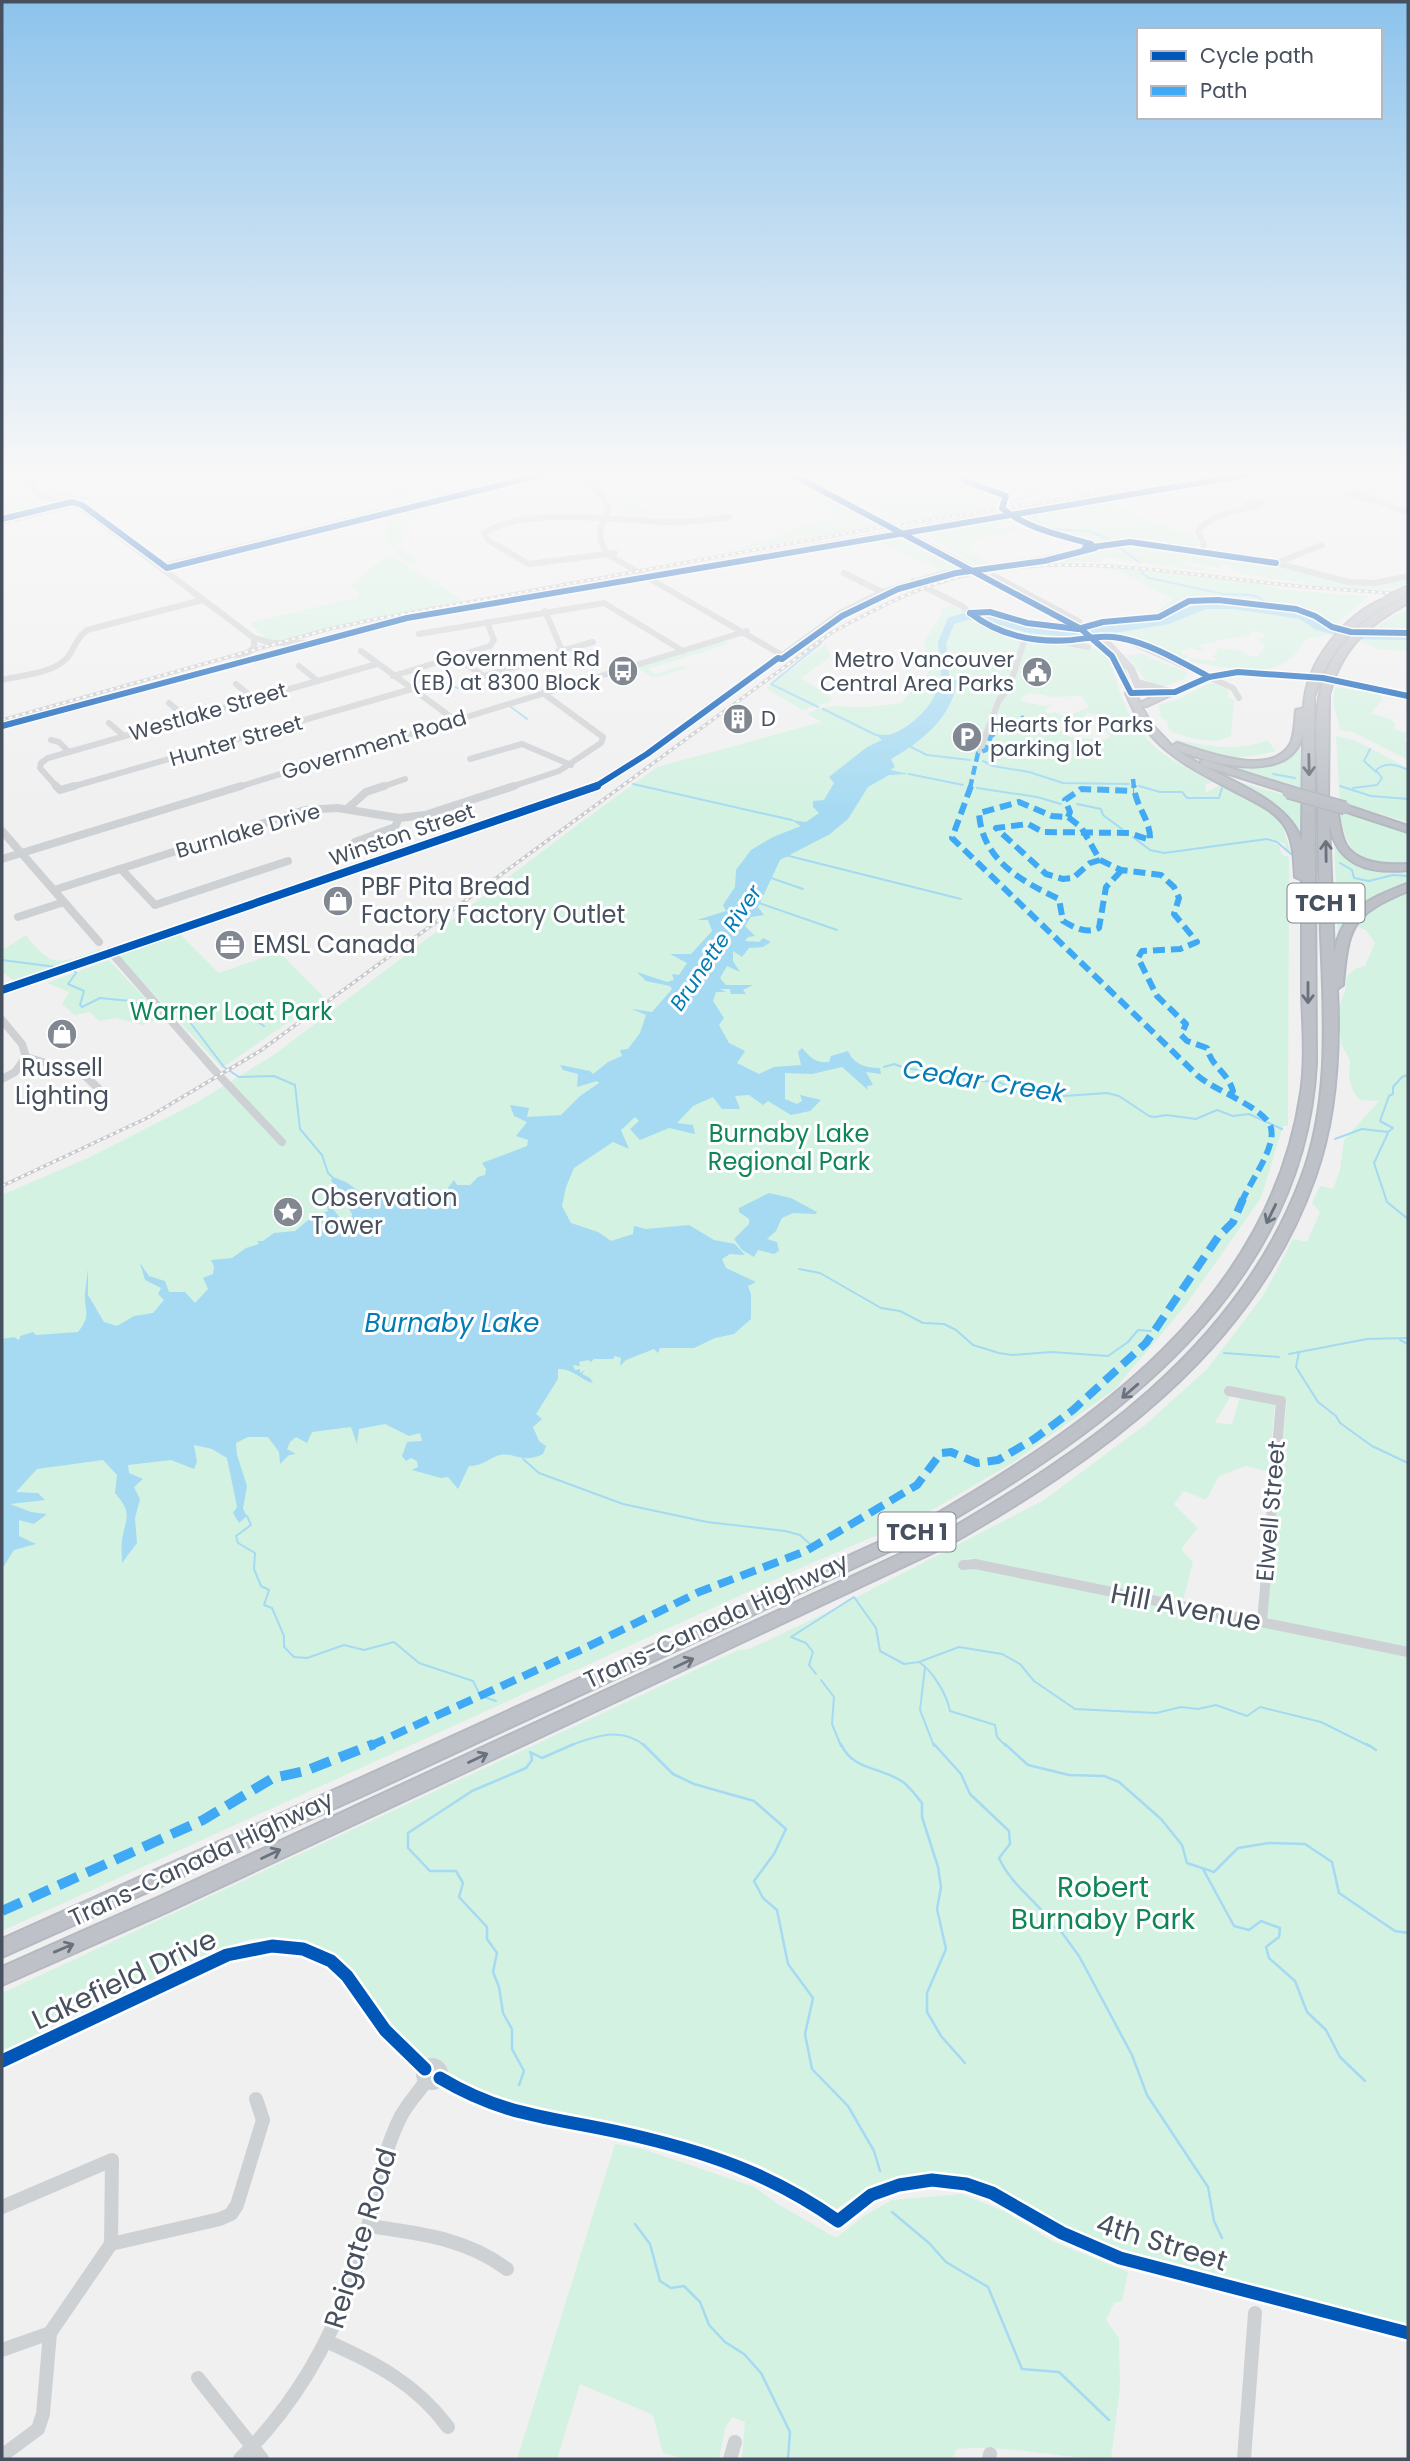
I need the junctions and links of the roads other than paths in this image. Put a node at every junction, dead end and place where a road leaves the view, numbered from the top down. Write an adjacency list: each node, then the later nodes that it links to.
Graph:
1 (187, 588): 11 (street)
2 (564, 588): 25 (main road)
3 (573, 588): 22 (main road)
4 (673, 588): 17 (street)
5 (874, 588): 10 (street)
6 (894, 588): 10 (street, Winston Street)
7 (925, 588): 14 (street)
8 (1011, 588): 24 (main road, bridge)
9 (1408, 590): 50 (highway, Trans-Canada Highway / TCH 1, bridge)
10 (882, 592): 30 (street, Winston Street)
11 (202, 600): 19 (street); 40 (street)
12 (1406, 600): 68 (highway, Trans-Canada Highway / TCH 1)
13 (545, 611): 15 (street); 28 (street); 29 (street)
14 (972, 615): 16 (street); 20 (street)
15 (487, 622): 18 (street); 32 (street)
16 (1103, 622)
17 (744, 632): 29 (street, Government Road); 30 (street)
18 (419, 634)
19 (254, 638): 25 (street); 31 (street)
20 (1024, 638): 21 (street); 62 (street)
21 (1047, 640): 26 (street); 36 (street)
22 (309, 642): 25 (street); 33 (main road)
23 (593, 642): 28 (street)
24 (1102, 642): 46 (main road); 46 (main road)
25 (294, 643): 31 (main road)
26 (1088, 647)
27 (361, 650): 34 (street)
28 (561, 651): 32 (street)
29 (683, 651): 48 (street, Government Road)
30 (782, 655): 85 (street, Winston Street)
31 (245, 656): 33 (street); 44 (main road)
32 (456, 658): 38 (street)
33 (234, 663): 44 (main road)
34 (377, 664): 38 (street); 41 (street, Westlake Street)
35 (299, 666): 41 (street)
36 (1187, 667): 37 (street); 39 (street); 42 (street)
37 (1238, 672): 39 (street); 49 (street, bridge)
38 (393, 676): 45 (street)
39 (1209, 677): 42 (street); 51 (street)
40 (2, 680)
41 (318, 681): 52 (street, Westlake Street)
42 (1197, 682): 47 (street)
43 (236, 684): 52 (street)
44 (141, 687): 58 (main road)
45 (411, 689): 56 (street); 65 (street, Hunter Street)
46 (1136, 689): 47 (main road); 54 (highway); 61 (highway)
47 (1170, 692): 54 (highway)
48 (544, 693): 56 (street, Government Road); 66 (street, Burnlake Drive)
49 (1408, 696)
50 (1309, 697): 61 (highway); 82 (highway, Trans-Canada Highway / TCH 1, one-way to 82)
51 (1239, 698)
52 (254, 699): 55 (street, Westlake Street)
53 (169, 703): 55 (street)
54 (1144, 704): 61 (highway)
55 (187, 718): 59 (street, Westlake Street)
56 (455, 720): 74 (street, Government Road)
57 (109, 723): 59 (street)
58 (2, 726)
59 (124, 737): 63 (street, Westlake Street)
60 (51, 740): 63 (street)
61 (1169, 745): 71 (highway, bridge); 82 (highway)
62 (980, 750)
63 (69, 752): 65 (street, Westlake Street)
64 (470, 759): 66 (street)
65 (41, 763)
66 (571, 765): 70 (street, Burnlake Drive)
67 (405, 779): 69 (street)
68 (1324, 789): 77 (highway); 87 (highway, Trans-Canada Highway / TCH 1, one-way to 68)
69 (347, 810): 70 (street, Burnlake Drive); 78 (street, Burnlake Drive)
70 (399, 818): 73 (street)
71 (1408, 827)
72 (2, 831): 74 (street)
73 (355, 842)
74 (21, 853): 75 (street, Government Road); 80 (street)
75 (2, 859)
76 (288, 861): 78 (street)
77 (1408, 867)
78 (121, 869): 80 (street, Burnlake Drive)
79 (1408, 887): 87 (highway)
80 (54, 890): 81 (street)
81 (64, 902): 83 (street); 84 (street)
82 (1308, 905): 97 (highway, Trans-Canada Highway / TCH 1, one-way to 97)
83 (18, 917)
84 (99, 942)
85 (110, 951): 86 (street, Winston Street); 92 (street)
86 (2, 990)
87 (1332, 1017): 98 (highway, Trans-Canada Highway / TCH 1, one-way to 87)
88 (2, 1020): 89 (street)
89 (26, 1057): 90 (street); 91 (street)
90 (2, 1079)
91 (98, 1088)
92 (282, 1142)
93 (1229, 1391): 95 (street, Elwell Street)
94 (963, 1565): 95 (street, Hill Avenue)
95 (1262, 1622): 96 (street, Hill Avenue)
96 (1408, 1652)
97 (2, 1948)
98 (2, 1976)
99 (2, 2062): 100 (street, Lakefield Drive)
100 (430, 2076): 103 (street, Lakefield Drive); 104 (street, Reigate Road)
101 (256, 2099): 105 (street)
102 (2, 2207): 105 (street)
103 (838, 2221): 109 (street, 4th Street)
104 (368, 2226): 106 (street); 110 (street, Reigate Road)
105 (111, 2244): 108 (street)
106 (507, 2269)
107 (1255, 2313): 119 (street)
108 (50, 2333): 111 (street); 116 (street)
109 (1408, 2333)
110 (328, 2342): 113 (street); 115 (street, Reigate Road)
111 (2, 2350)
112 (198, 2378): 115 (street)
113 (448, 2427)
114 (735, 2442): 118 (street)
115 (258, 2453): 117 (street, Reigate Road)
116 (2, 2455)
117 (240, 2459)
118 (730, 2459)
119 (1244, 2459)

